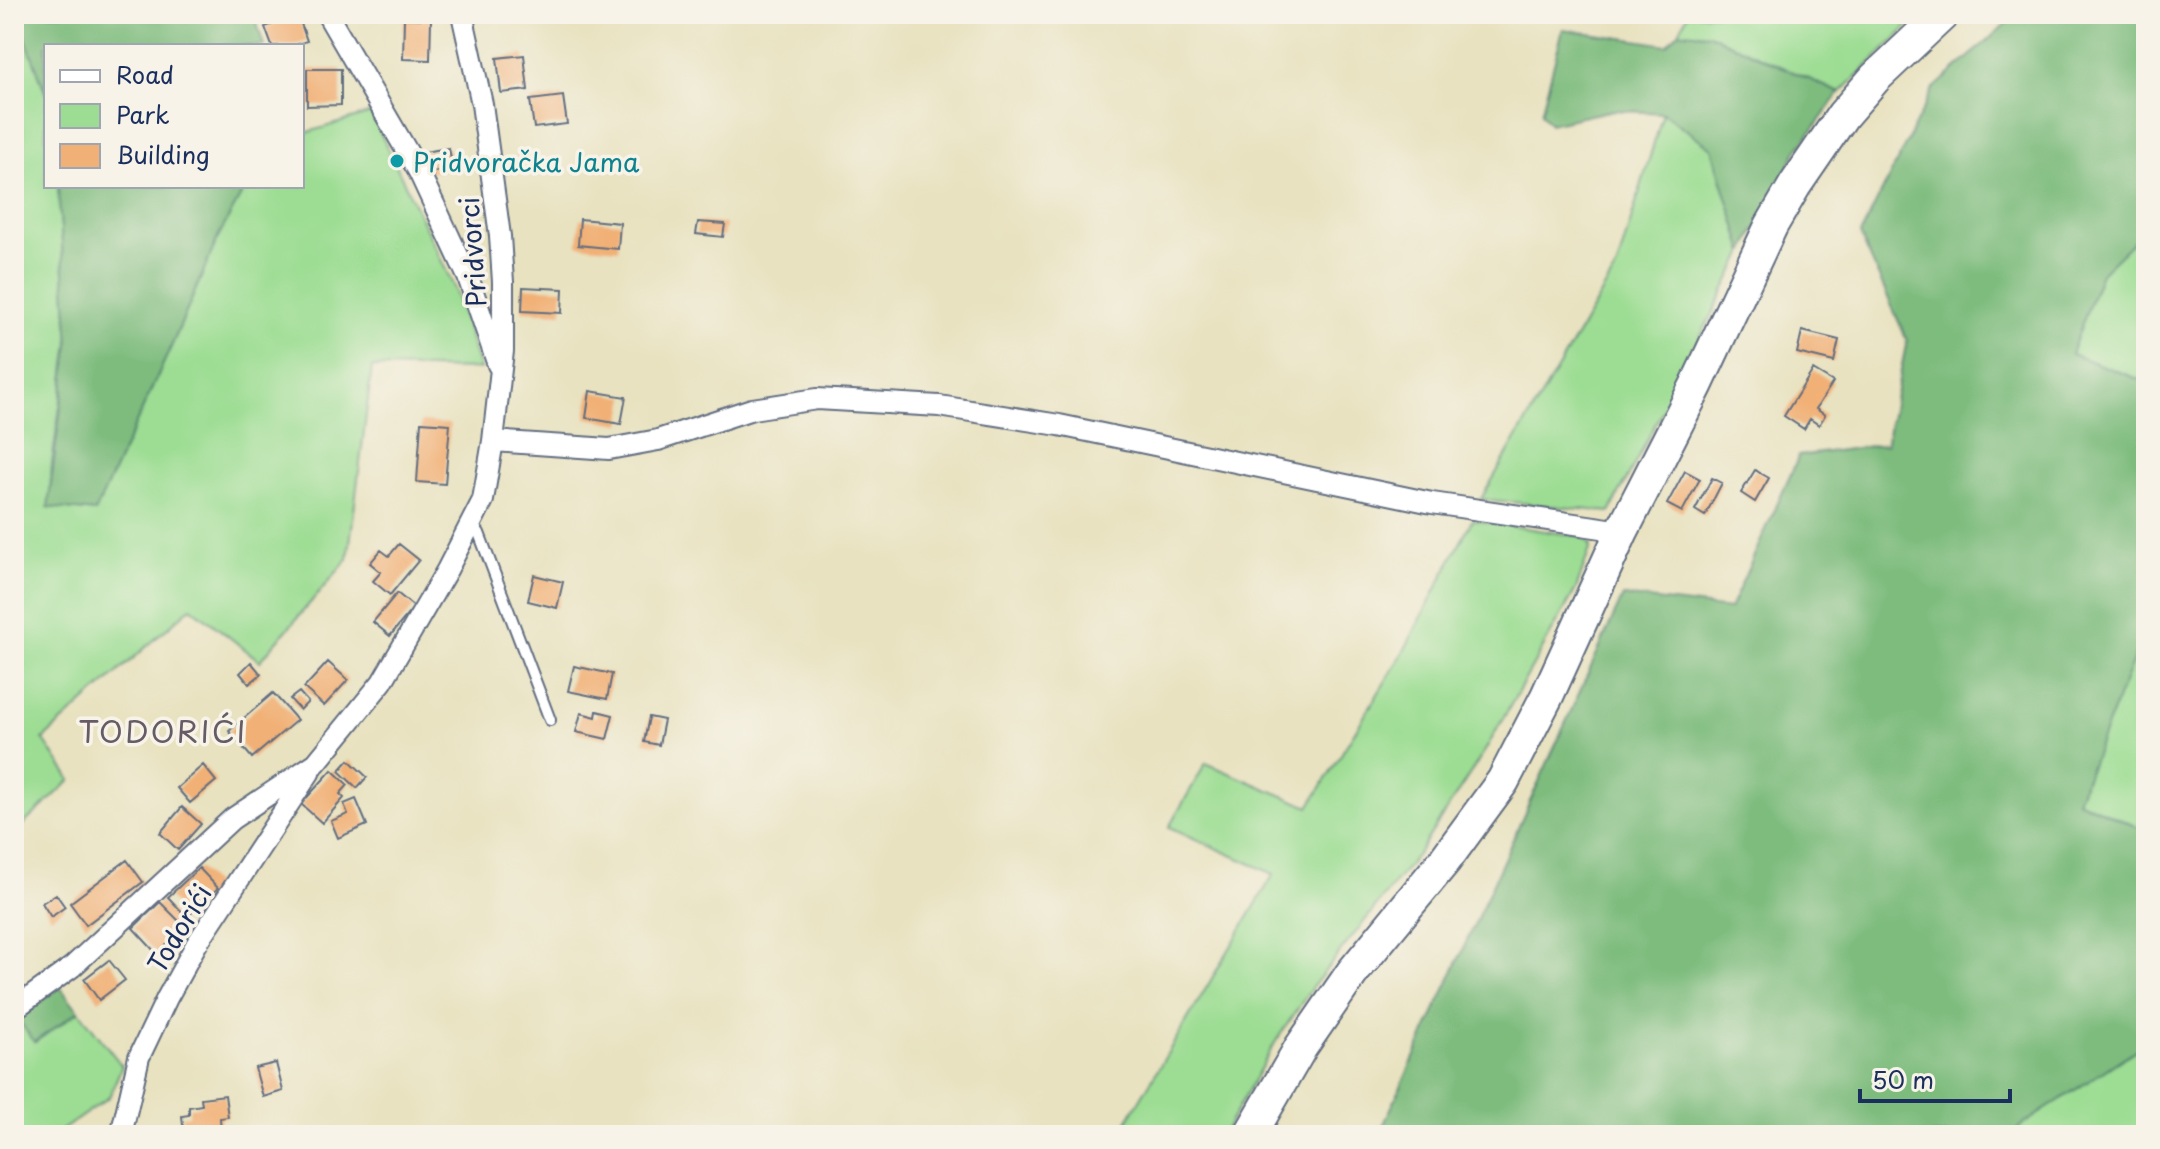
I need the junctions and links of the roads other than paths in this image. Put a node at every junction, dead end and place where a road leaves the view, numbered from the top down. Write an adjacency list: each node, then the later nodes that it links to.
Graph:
1 (327, 14): 4 (street)
2 (462, 14): 4 (street, Pridvorci)
3 (1943, 14): 7 (main road)
4 (500, 372): 5 (street, Pridvorci)
5 (493, 441): 6 (street, Todorići); 7 (street)
6 (472, 524): 8 (lane); 9 (street, Todorići)
7 (1622, 531): 12 (main road)
8 (550, 720)
9 (316, 763): 10 (street, Todorići); 11 (street, Todorići)
10 (14, 1009)
11 (121, 1135)
12 (1250, 1135)

